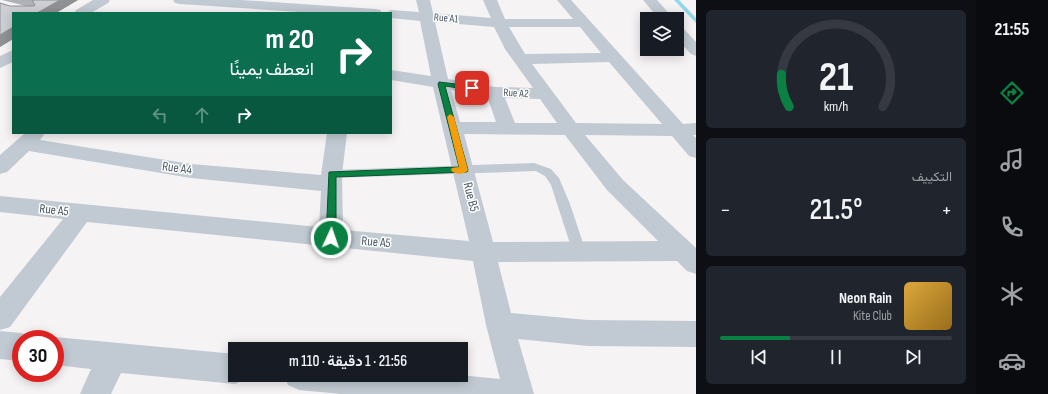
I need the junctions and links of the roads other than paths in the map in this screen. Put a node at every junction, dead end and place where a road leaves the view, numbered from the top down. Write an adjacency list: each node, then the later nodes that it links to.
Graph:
1 (103, 0): 9 (street)
2 (185, 0): 6 (street); 10 (street)
3 (490, 0): 15 (street)
4 (564, 0): 14 (street)
5 (650, 0): 12 (street)
6 (270, 3): 8 (street)
7 (425, 8): 13 (street, Rue A1); 15 (street, Rue A1); 21 (street, Rue B5)
8 (297, 11): 11 (street)
9 (83, 12)
10 (174, 12)
11 (333, 12)
12 (661, 12)
13 (392, 14)
14 (583, 22): 15 (street, Rue A1); 18 (street)
15 (501, 23): 19 (street)
16 (684, 38): 17 (street)
17 (696, 51)
18 (613, 57): 19 (street); 28 (street)
19 (520, 59): 23 (street)
20 (392, 75): 21 (street, Rue A2)
21 (441, 84): 22 (street, Rue A2); 24 (street, Rue B5)
22 (495, 92): 23 (street, Rue A2); 26 (street)
23 (546, 94): 25 (street)
24 (453, 128): 26 (street); 33 (street, Rue B5)
25 (570, 128): 26 (street); 28 (street); 40 (street)
26 (508, 129)
27 (696, 129): 28 (street)
28 (677, 130): 31 (street)
29 (337, 134): 34 (street)
30 (30, 139): 32 (street); 34 (street, Rue A4)
31 (696, 152)
32 (0, 167)
33 (464, 170): 34 (lane); 38 (street, Rue B5); 39 (lane)
34 (332, 179): 37 (street)
35 (0, 204): 36 (street, Rue A5)
36 (81, 213): 37 (street, Rue A5); 41 (street)
37 (331, 238): 38 (street, Rue A5)
38 (484, 252): 39 (street, Rue A5); 42 (street, Rue B5)
39 (579, 252): 40 (street, Rue A5)
40 (689, 258)
41 (0, 318)
42 (500, 325): 43 (street); 53 (street, Rue B5)
43 (696, 334)
44 (0, 345): 45 (street)
45 (12, 347)
46 (64, 352): 47 (street)
47 (113, 358): 48 (street); 51 (street)
48 (228, 368)
49 (344, 382): 50 (street)
50 (382, 388): 52 (street)
51 (95, 394)
52 (498, 394)
53 (519, 394)

